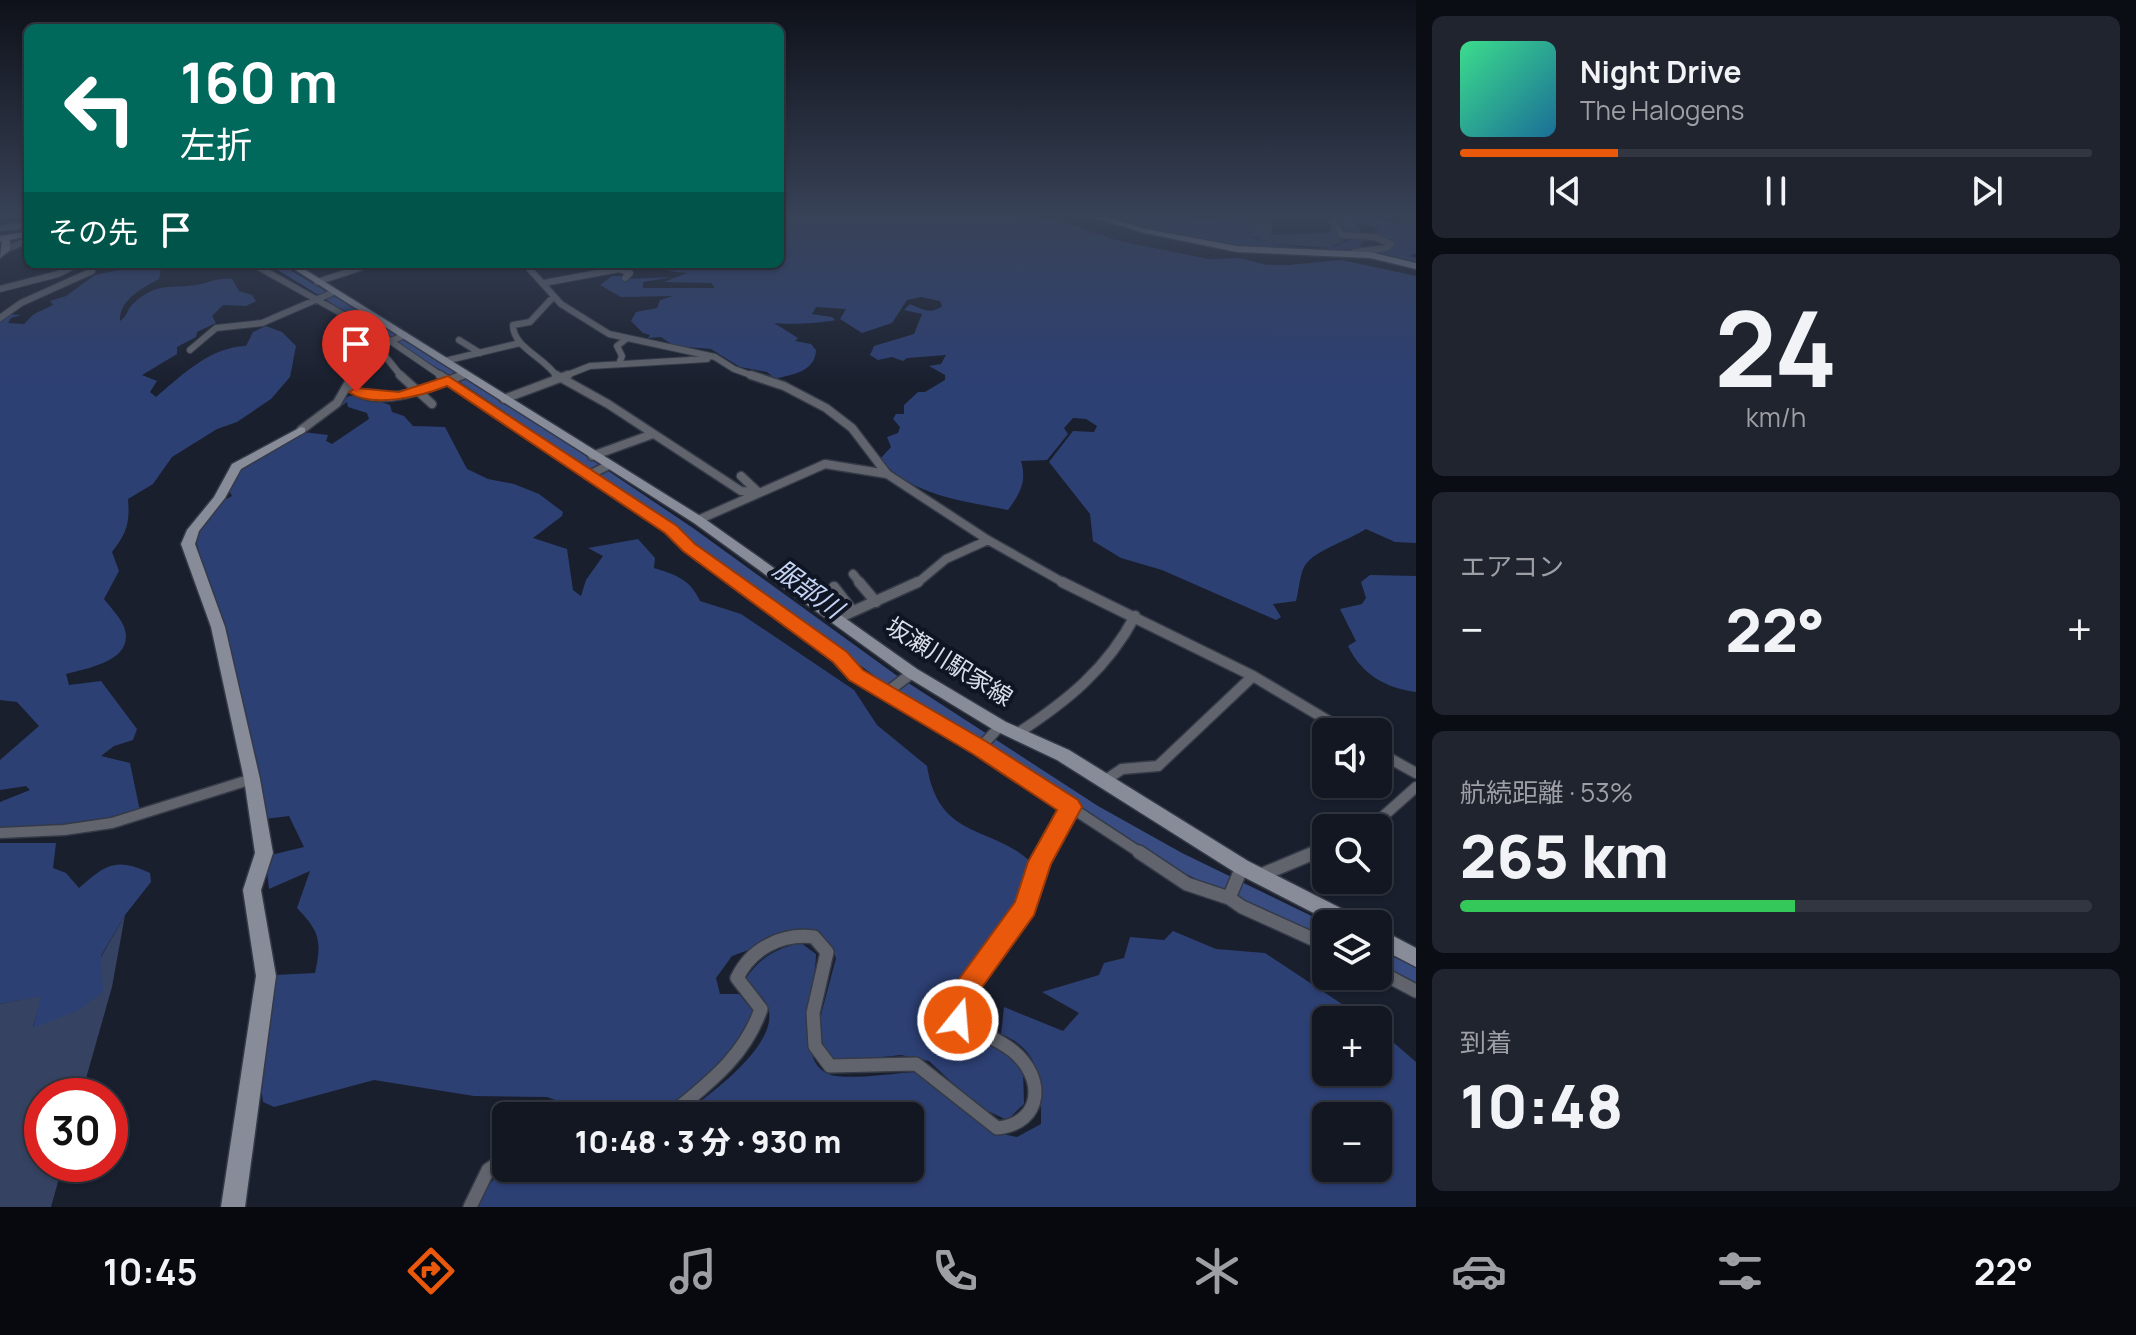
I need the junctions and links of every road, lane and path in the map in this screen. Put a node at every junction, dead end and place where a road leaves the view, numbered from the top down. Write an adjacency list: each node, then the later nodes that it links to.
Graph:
1 (88, 273): 9 (street)
2 (268, 273): 13 (street)
3 (301, 273): 13 (main road, 坂瀬川駅家線)
4 (356, 273): 13 (street)
5 (534, 273): 11 (street)
6 (596, 273): 11 (street)
7 (630, 273): 10 (street)
8 (58, 274): 9 (street); 12 (street)
9 (79, 278): 15 (street)
10 (625, 278)
11 (544, 283): 14 (street)
12 (0, 289)
13 (323, 292): 16 (main road, 坂瀬川駅家線); 21 (street)
14 (554, 296): 17 (street); 19 (street)
15 (0, 318)
16 (397, 338): 20 (street); 24 (main road, 坂瀬川駅家線); 29 (street)
17 (626, 339): 23 (street); 25 (street)
18 (459, 340): 22 (street)
19 (520, 343): 22 (street); 28 (street)
20 (377, 346): 27 (street); 30 (street)
21 (190, 350)
22 (480, 353): 24 (street)
23 (715, 357): 25 (street); 37 (street)
24 (445, 361): 26 (main road, 坂瀬川駅家線)
25 (619, 364): 28 (street)
26 (464, 374): 29 (street); 31 (main road, 坂瀬川駅家線)
27 (351, 376): 30 (street); 33 (street)
28 (557, 377): 31 (street); 34 (street)
29 (449, 380): 30 (street); 38 (street)
30 (420, 392): 32 (street)
31 (504, 399): 35 (main road, 坂瀬川駅家線)
32 (432, 404)
33 (301, 430): 58 (main road)
34 (653, 434): 35 (street); 40 (street)
35 (592, 456): 36 (main road, 坂瀬川駅家線)
36 (605, 467): 38 (street); 41 (main road, 坂瀬川駅家線)
37 (887, 474): 40 (street); 42 (street)
38 (589, 475): 51 (street)
39 (741, 476): 40 (street)
40 (758, 492): 41 (street)
41 (698, 520): 48 (main road, 坂瀬川駅家線)
42 (988, 540): 45 (street); 47 (street)
43 (853, 574): 45 (street)
44 (834, 587): 46 (street)
45 (876, 602): 46 (street)
46 (852, 610): 48 (street)
47 (1135, 616): 50 (street); 54 (street)
48 (836, 619): 49 (main road, 坂瀬川駅家線)
49 (909, 675): 51 (street); 53 (main road, 坂瀬川駅家線)
50 (1253, 676): 52 (street); 59 (street)
51 (887, 691): 55 (street)
52 (1324, 718)
53 (996, 730): 54 (main road, 坂瀬川駅家線); 55 (street)
54 (1018, 733): 59 (main road, 坂瀬川駅家線)
55 (981, 747): 61 (street)
56 (1392, 760): 57 (street)
57 (1416, 773)
58 (252, 779): 63 (street); 76 (main road)
59 (1104, 781): 65 (main road, 坂瀬川駅家線)
60 (1416, 787): 62 (street)
61 (1071, 807): 67 (street); 74 (street)
62 (1386, 814)
63 (0, 833)
64 (1312, 854): 66 (street)
65 (1240, 870): 66 (main road, 坂瀬川駅家線); 67 (street)
66 (1261, 875): 68 (main road, 坂瀬川駅家線)
67 (1230, 895): 69 (street)
68 (1327, 910)
69 (1312, 939)
70 (1392, 945): 71 (main road)
71 (1416, 958)
72 (1392, 978): 73 (street)
73 (1416, 991)
74 (686, 1102)
75 (492, 1167): 77 (street)
76 (233, 1207)
77 (470, 1207)

